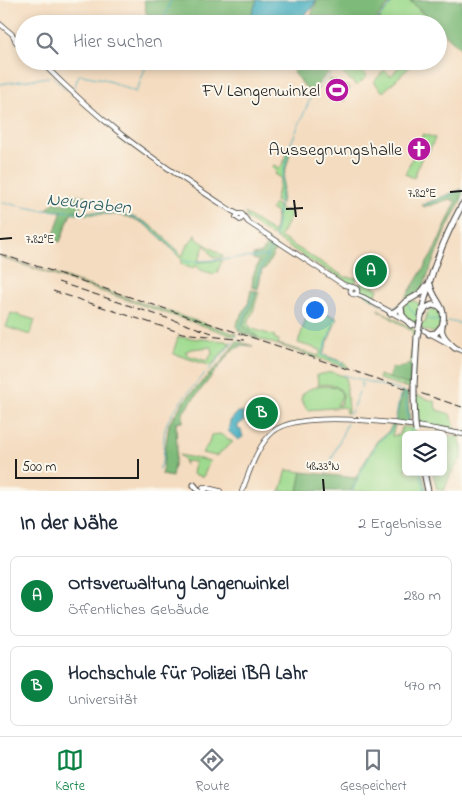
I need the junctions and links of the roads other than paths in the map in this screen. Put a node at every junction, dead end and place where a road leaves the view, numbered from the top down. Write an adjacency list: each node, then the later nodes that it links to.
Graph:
1 (0, 24): 2 (street)
2 (15, 37)
3 (49, 70): 9 (street)
4 (462, 205): 5 (main road)
5 (429, 282): 6 (main road); 7 (main road); 11 (main road)
6 (411, 299): 8 (main road); 11 (main road)
7 (442, 308): 11 (main road); 13 (main road)
8 (400, 309): 9 (main road); 10 (main road); 12 (main road)
9 (390, 312): 10 (street)
10 (396, 316): 12 (street)
11 (421, 316): 18 (main road, bridge)
12 (411, 325): 14 (street)
13 (440, 329): 14 (main road); 15 (main road); 16 (main road)
14 (429, 334): 15 (street)
15 (436, 338): 16 (street)
16 (455, 348): 17 (street)
17 (462, 351)
18 (416, 431)
19 (462, 434): 23 (street)
20 (425, 476): 25 (main road)
21 (194, 485): 22 (main road)
22 (203, 489): 24 (street)
23 (242, 490)
24 (220, 491)
25 (428, 491)

